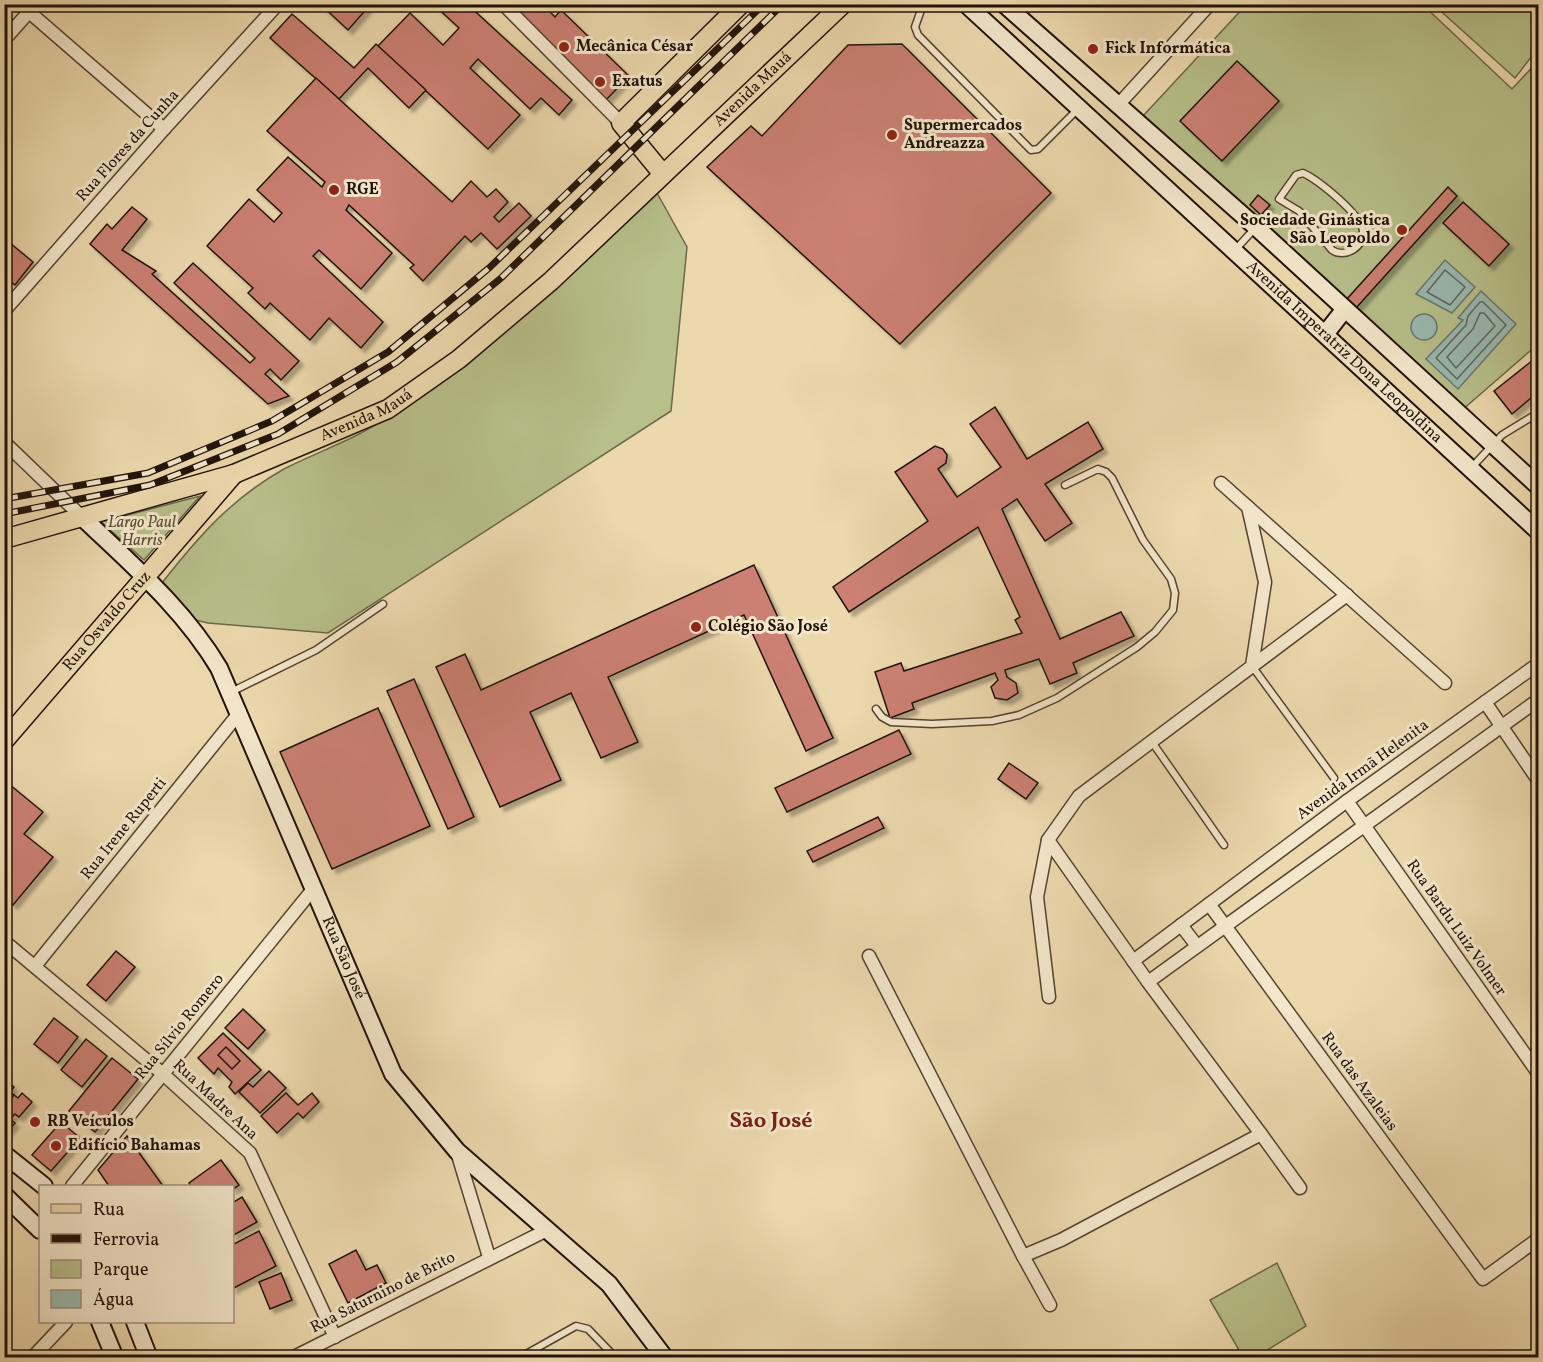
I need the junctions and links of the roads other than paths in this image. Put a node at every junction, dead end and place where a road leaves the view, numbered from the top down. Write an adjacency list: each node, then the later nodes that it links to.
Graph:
1 (278, 4): 14 (street, Rua Flores da Cunha)
2 (741, 4): 13 (main road)
3 (843, 4): 15 (main road, Avenida Mauá)
4 (966, 4): 12 (main road, Avenida Imperatriz Dona Leopoldina)
5 (1004, 4): 11 (main road, Avenida Imperatriz Dona Leopoldina)
6 (1210, 4): 11 (street)
7 (506, 5): 13 (street)
8 (28, 7): 10 (street); 14 (street)
9 (921, 10): 12 (lane)
10 (4, 40)
11 (1119, 104): 17 (main road, Avenida Imperatriz Dona Leopoldina)
12 (1079, 107): 18 (main road, Avenida Imperatriz Dona Leopoldina)
13 (621, 123): 15 (main road)
14 (164, 129): 20 (street, Rua Flores da Cunha)
15 (662, 173): 26 (main road, Avenida Mauá)
16 (1279, 199): 16 (lane)
17 (1256, 227): 18 (lane); 19 (main road, Avenida Imperatriz Dona Leopoldina)
18 (1235, 250): 21 (main road, Avenida Imperatriz Dona Leopoldina)
19 (1344, 310): 21 (main road); 24 (main road, Avenida Imperatriz Dona Leopoldina)
20 (4, 311)
21 (1326, 333): 25 (main road, Avenida Imperatriz Dona Leopoldina)
22 (1539, 414): 24 (lane)
23 (4, 442): 31 (street)
24 (1493, 444): 25 (lane); 29 (main road, Avenida Imperatriz Dona Leopoldina)
25 (1472, 467): 32 (main road, Avenida Imperatriz Dona Leopoldina)
26 (234, 474): 31 (main road, Avenida Mauá); 34 (main road, Rua Osvaldo Cruz)
27 (1221, 483): 30 (street)
28 (1065, 485): 43 (lane)
29 (1539, 486)
30 (1248, 507): 35 (street); 38 (street)
31 (82, 517): 33 (main road, Avenida Mauá); 34 (main road, Rua São José)
32 (1539, 531)
33 (4, 539)
34 (145, 575): 40 (main road, Rua São José); 46 (main road, Rua Osvaldo Cruz)
35 (1347, 595): 38 (street); 39 (street)
36 (383, 604): 40 (lane)
37 (1539, 664): 42 (street, Avenida Irmã Helenita)
38 (1252, 666): 47 (street); 48 (lane)
39 (1445, 683)
40 (231, 692): 44 (main road, Rua São José)
41 (1539, 700): 45 (street)
42 (1485, 702): 45 (street); 50 (street, Avenida Irmã Helenita)
43 (876, 709)
44 (240, 712): 54 (main road, Rua São José); 62 (street, Rua Irene Ruperti)
45 (1501, 727): 49 (street); 51 (street)
46 (4, 741)
47 (1151, 742): 52 (street); 53 (lane)
48 (1334, 778)
49 (1539, 780)
50 (1347, 801): 51 (street, Rua Bardu Luiz Volmer); 55 (street, Avenida Irmã Helenita)
51 (1363, 825): 57 (street); 65 (street, Rua Bardu Luiz Volmer)
52 (1048, 840): 61 (street); 64 (street)
53 (1224, 845)
54 (314, 888): 66 (street, Rua Sílvio Romero); 68 (main road, Rua São José)
55 (1209, 904): 56 (street, Avenida Irmã Helenita); 57 (street, Rua das Azaleias)
56 (1181, 925): 59 (street); 61 (street, Avenida Irmã Helenita)
57 (1225, 926): 59 (street); 76 (street, Rua das Azaleias)
58 (4, 941): 62 (street, Rua Madre Ana)
59 (1197, 946): 63 (street)
60 (869, 956): 77 (street)
61 (1133, 961): 63 (street)
62 (35, 966): 66 (street, Rua Madre Ana)
63 (1148, 982): 67 (street)
64 (1049, 997)
65 (1539, 1073)
66 (163, 1074): 71 (street, Rua Sílvio Romero); 83 (street, Rua Madre Ana)
67 (1261, 1134): 72 (street); 77 (street)
68 (457, 1151): 75 (main road, Rua São José); 78 (street)
69 (4, 1154): 70 (main road)
70 (43, 1185)
71 (73, 1185)
72 (1300, 1188)
73 (4, 1195): 74 (main road)
74 (39, 1229)
75 (549, 1229): 78 (street, Rua Saturnino de Brito); 90 (main road, Rua São José)
76 (1539, 1239)
77 (1023, 1256): 79 (street)
78 (489, 1257): 83 (street, Rua Saturnino de Brito)
79 (1050, 1305)
80 (65, 1323): 84 (street)
81 (100, 1323): 85 (main road)
82 (135, 1323): 86 (main road)
83 (334, 1337): 87 (street, Rua Saturnino de Brito)
84 (32, 1358)
85 (115, 1358)
86 (149, 1358)
87 (292, 1358)
88 (519, 1358): 89 (lane)
89 (616, 1358)
90 (664, 1358)

